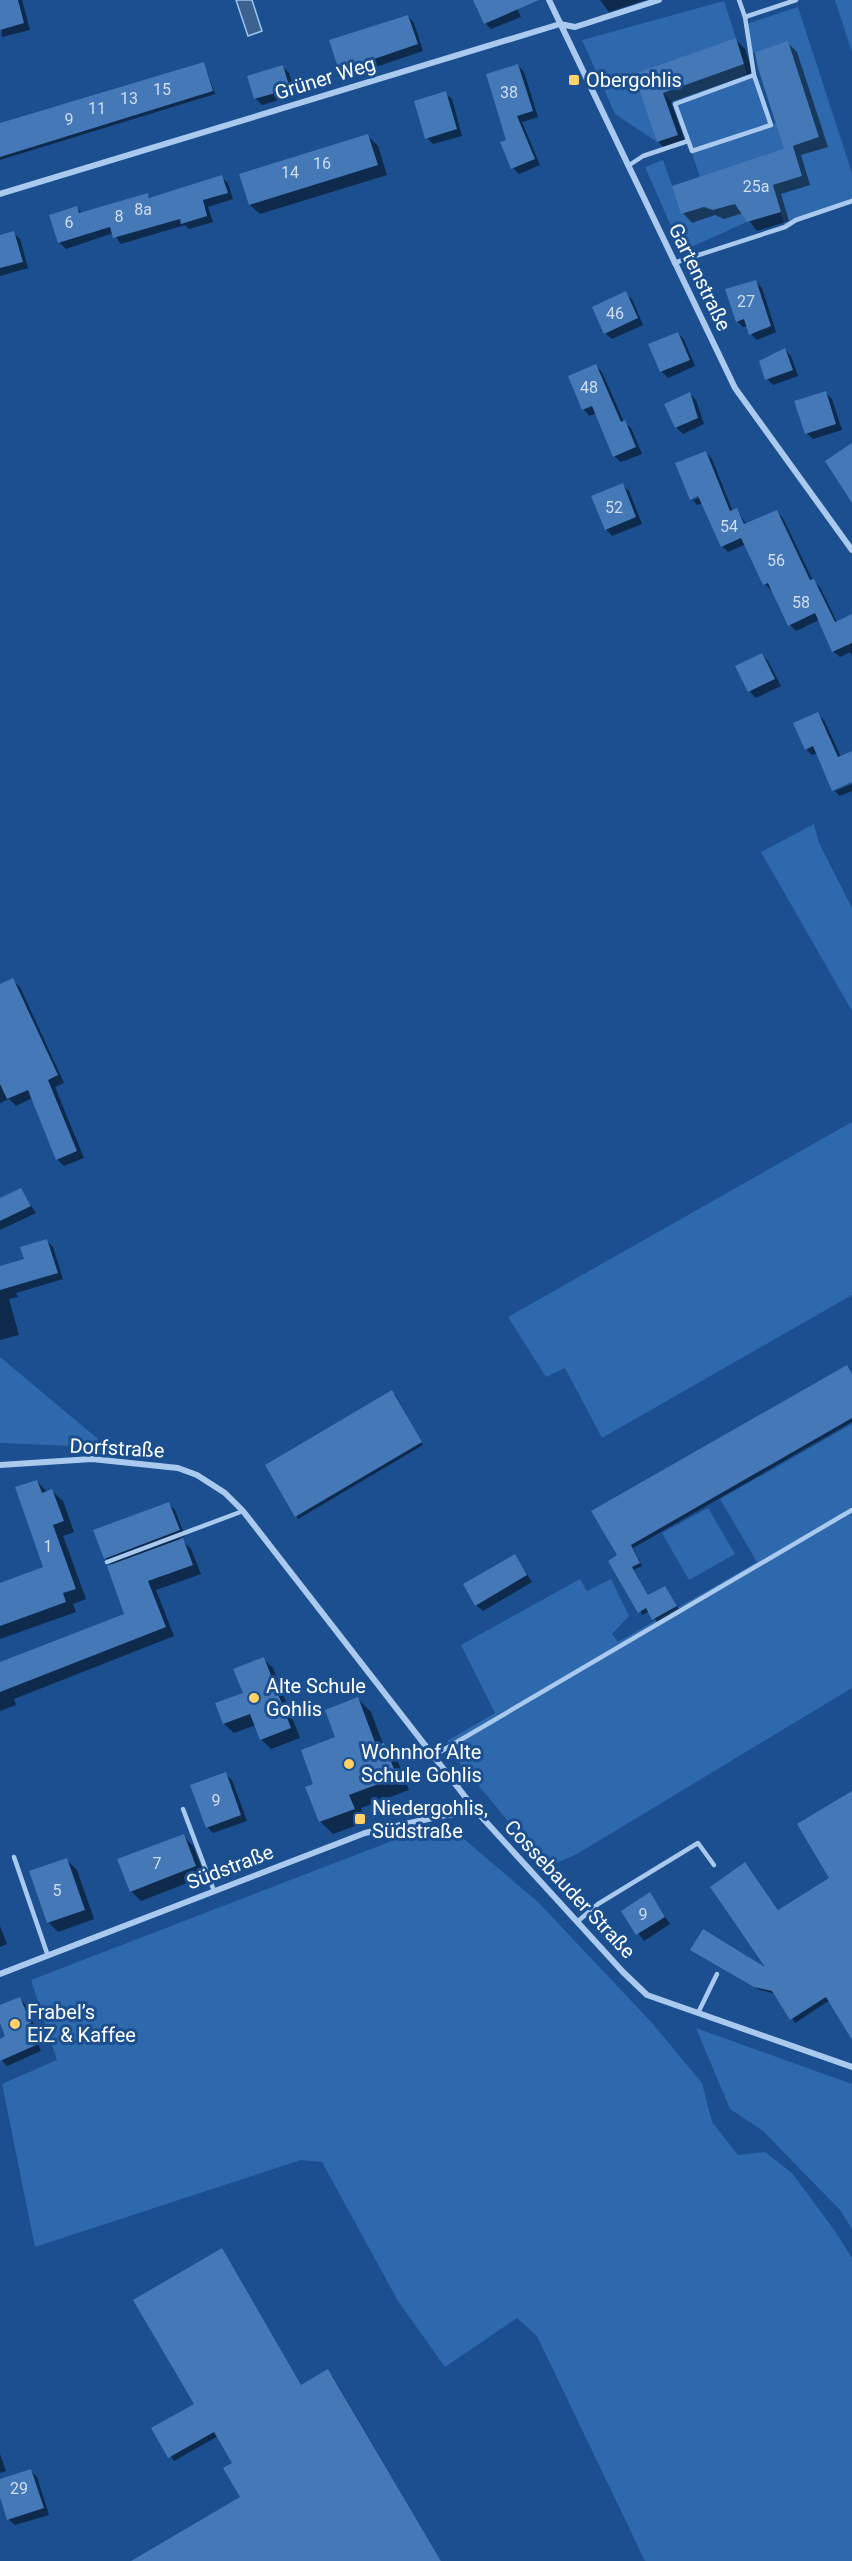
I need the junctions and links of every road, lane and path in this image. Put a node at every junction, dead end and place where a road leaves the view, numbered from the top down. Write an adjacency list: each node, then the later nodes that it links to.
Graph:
1 (549, 0): 6 (street, Gartenstraße)
2 (659, 0): 6 (street, Grüner Weg)
3 (739, 0): 5 (lane)
4 (796, 0): 5 (lane)
5 (745, 17): 7 (lane)
6 (560, 24): 9 (street, Gartenstraße); 10 (street, Grüner Weg)
7 (754, 75): 8 (lane); 8 (lane)
8 (688, 141): 9 (lane)
9 (628, 166): 12 (street, Gartenstraße)
10 (0, 194)
11 (852, 201): 12 (lane)
12 (674, 262): 13 (street, Gartenstraße)
13 (852, 550)
14 (0, 1465): 15 (street, Dorfstraße)
15 (225, 1493): 17 (street, Cossebauder Straße)
16 (852, 1510): 19 (lane)
17 (243, 1511): 18 (lane); 19 (street, Cossebauder Straße)
18 (107, 1562)
19 (433, 1756): 21 (street, Cossebauder Straße)
20 (183, 1809): 24 (lane)
21 (477, 1812): 24 (street, Südstraße); 25 (street, Cossebauder Straße)
22 (14, 1857): 26 (lane)
23 (714, 1865): 25 (lane)
24 (214, 1892): 26 (street, Südstraße)
25 (577, 1922): 29 (street, Cossebauder Straße)
26 (48, 1956): 27 (street, Südstraße)
27 (0, 1974)
28 (717, 1974): 29 (lane)
29 (698, 2013): 30 (street, Cossebauder Straße)
30 (852, 2067)

